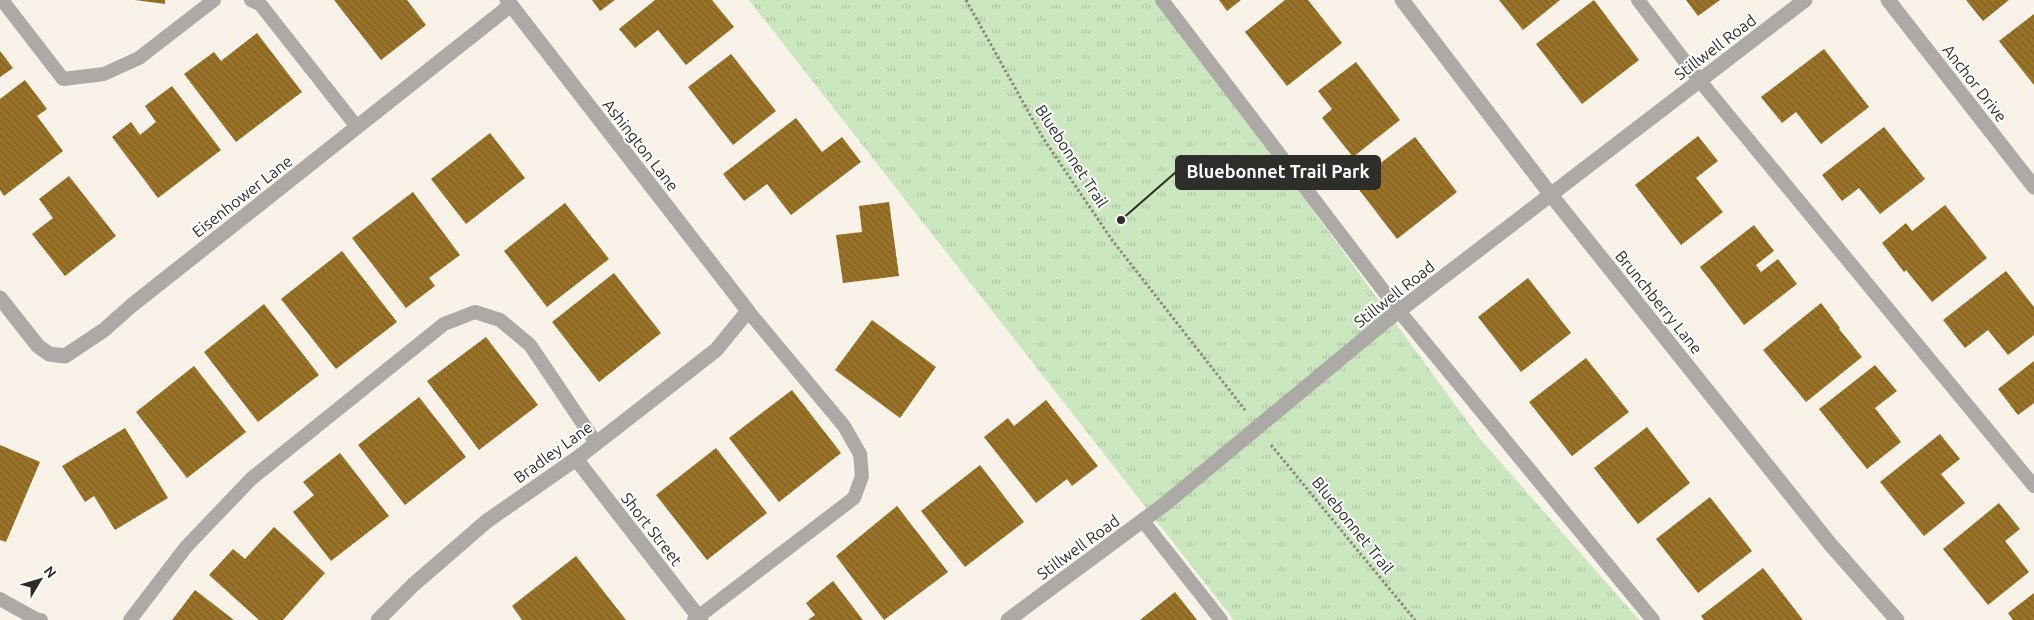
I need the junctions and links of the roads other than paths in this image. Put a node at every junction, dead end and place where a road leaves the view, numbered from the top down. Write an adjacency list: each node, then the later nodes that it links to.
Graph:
1 (2, 0): 2 (lane)
2 (214, 0)
3 (251, 0): 11 (lane)
4 (1162, 0): 16 (lane)
5 (1402, 0): 13 (street, Brunchberry Lane)
6 (1638, 0): 10 (lane)
7 (1805, 0): 10 (street, Stillwell Road)
8 (1888, 0): 12 (street, Anchor Drive)
9 (509, 3): 11 (street, Eisenhower Lane); 15 (street, Ashington Lane)
10 (1700, 81): 13 (street, Stillwell Road); 19 (lane)
11 (357, 127): 14 (street, Eisenhower Lane)
12 (2034, 187)
13 (1551, 195): 16 (street, Stillwell Road); 29 (street, Brunchberry Lane)
14 (0, 298)
15 (748, 311): 17 (street, Bradley Lane); 22 (lane)
16 (1399, 311): 20 (street, Stillwell Road); 28 (lane)
17 (596, 443): 18 (street, Bradley Lane); 24 (lane)
18 (576, 459): 22 (street, Short Street); 25 (street, Bradley Lane)
19 (2034, 486)
20 (1143, 521): 26 (street, Stillwell Road); 27 (lane)
21 (0, 599): 23 (lane)
22 (698, 619)
23 (41, 620)
24 (130, 620)
25 (378, 620)
26 (1008, 620)
27 (1222, 620)
28 (1653, 620)
29 (1897, 620)

